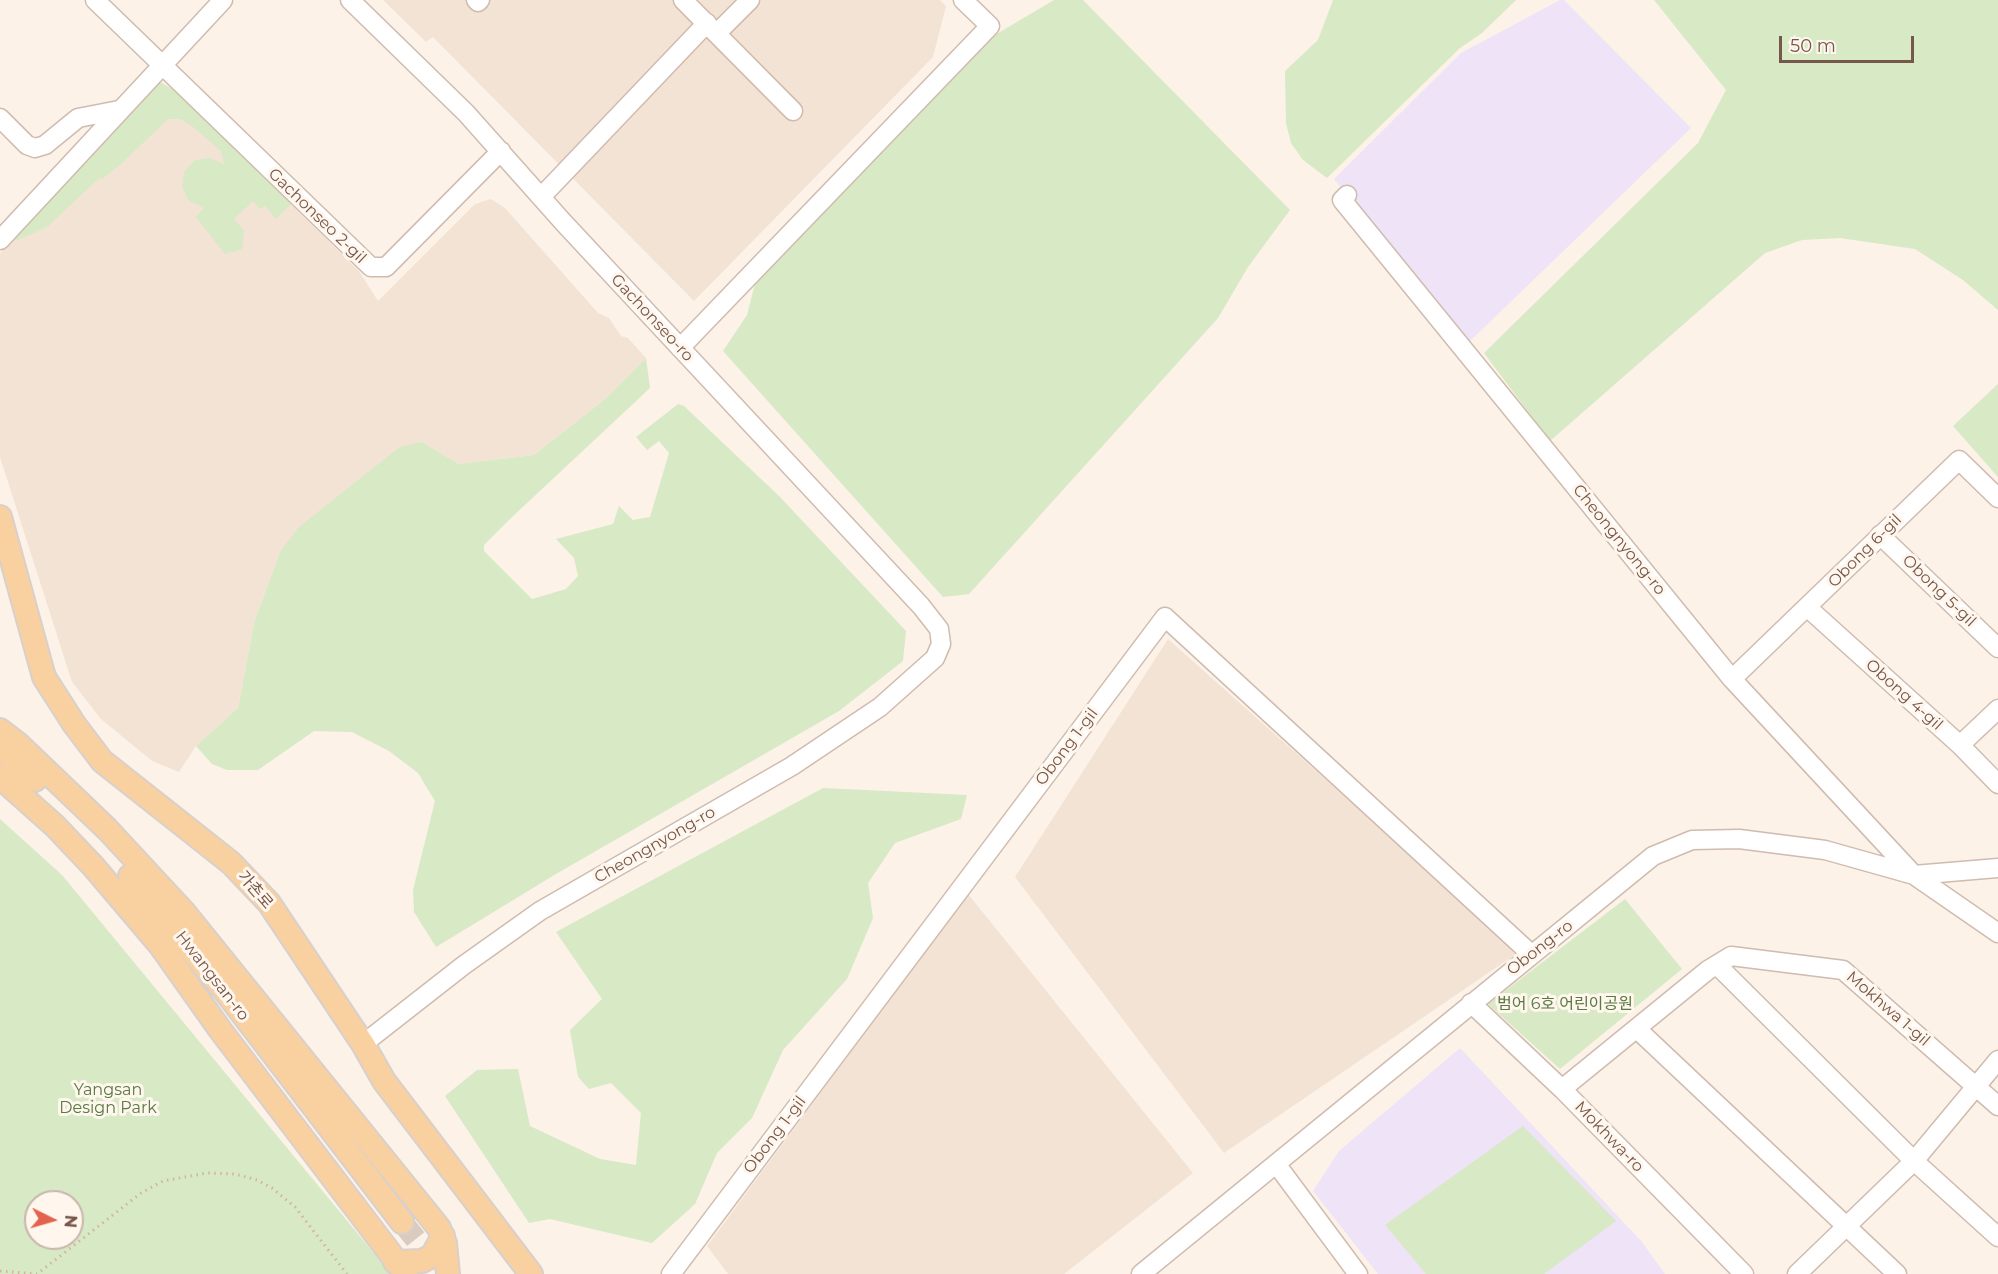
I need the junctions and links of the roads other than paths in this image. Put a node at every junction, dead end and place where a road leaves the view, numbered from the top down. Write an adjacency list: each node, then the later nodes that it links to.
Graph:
1 (94, 0): 8 (street, Gachonseo 2-gil)
2 (223, 0): 8 (street)
3 (350, 0): 12 (street, Gachonseo-ro)
4 (683, 0): 7 (street)
5 (750, 0): 7 (street)
6 (963, 0): 16 (street)
7 (712, 28): 10 (street); 14 (street)
8 (161, 66): 9 (street); 12 (street, Gachonseo 2-gil)
9 (119, 110): 11 (street); 15 (street)
10 (793, 111)
11 (3, 124)
12 (501, 152): 14 (street, Gachonseo-ro)
13 (1347, 195): 23 (street, Cheongnyong-ro)
14 (541, 197): 16 (street, Gachonseo-ro)
15 (0, 240)
16 (680, 348): 21 (street, Gachonseo-ro)
17 (1998, 498): 19 (street, Obong 6-gil)
18 (0, 517): 37 (main road, 가촌로)
19 (1880, 535): 20 (street, Obong 6-gil); 22 (street, Obong 5-gil)
20 (1808, 608): 23 (street, Obong 6-gil); 26 (street, Obong 4-gil)
21 (941, 644): 37 (street, Cheongnyong-ro)
22 (1998, 648)
23 (1732, 679): 31 (street, Cheongnyong-ro)
24 (1998, 709): 26 (street)
25 (0, 730): 46 (main road)
26 (1960, 745): 29 (street, Obong 4-gil)
27 (0, 749): 44 (main road, Hwangsan-ro)
28 (0, 777): 48 (main road)
29 (1998, 784)
30 (1998, 868): 31 (street)
31 (1914, 875): 32 (street, Obong-ro); 33 (street, Obong-ro)
32 (1998, 933)
33 (1531, 954): 35 (street, Obong-ro); 51 (street, Obong 1-gil)
34 (1717, 965): 36 (street, Mokhwa 1-gil); 39 (street, Mokhwa 1-gil); 42 (street)
35 (1470, 1003): 40 (street, Mokhwa-ro); 43 (street, Obong-ro)
36 (1637, 1029): 40 (street, Mokhwa 1-gil); 45 (street)
37 (363, 1044): 50 (main road, 가촌로)
38 (1998, 1060): 39 (street)
39 (1977, 1086): 41 (street, Mokhwa 1-gil); 42 (street)
40 (1562, 1089): 54 (street, Mokhwa-ro)
41 (1998, 1106)
42 (1914, 1161): 45 (street); 47 (street)
43 (1277, 1165): 49 (street); 53 (street, Obong-ro)
44 (402, 1222)
45 (1848, 1226): 55 (street); 56 (street)
46 (443, 1236): 48 (main road); 52 (main road)
47 (1998, 1237)
48 (401, 1268)
49 (1350, 1271)
50 (525, 1272)
51 (673, 1273)
52 (448, 1274)
53 (1141, 1274)
54 (1744, 1274)
55 (1797, 1274)
56 (1897, 1274)

